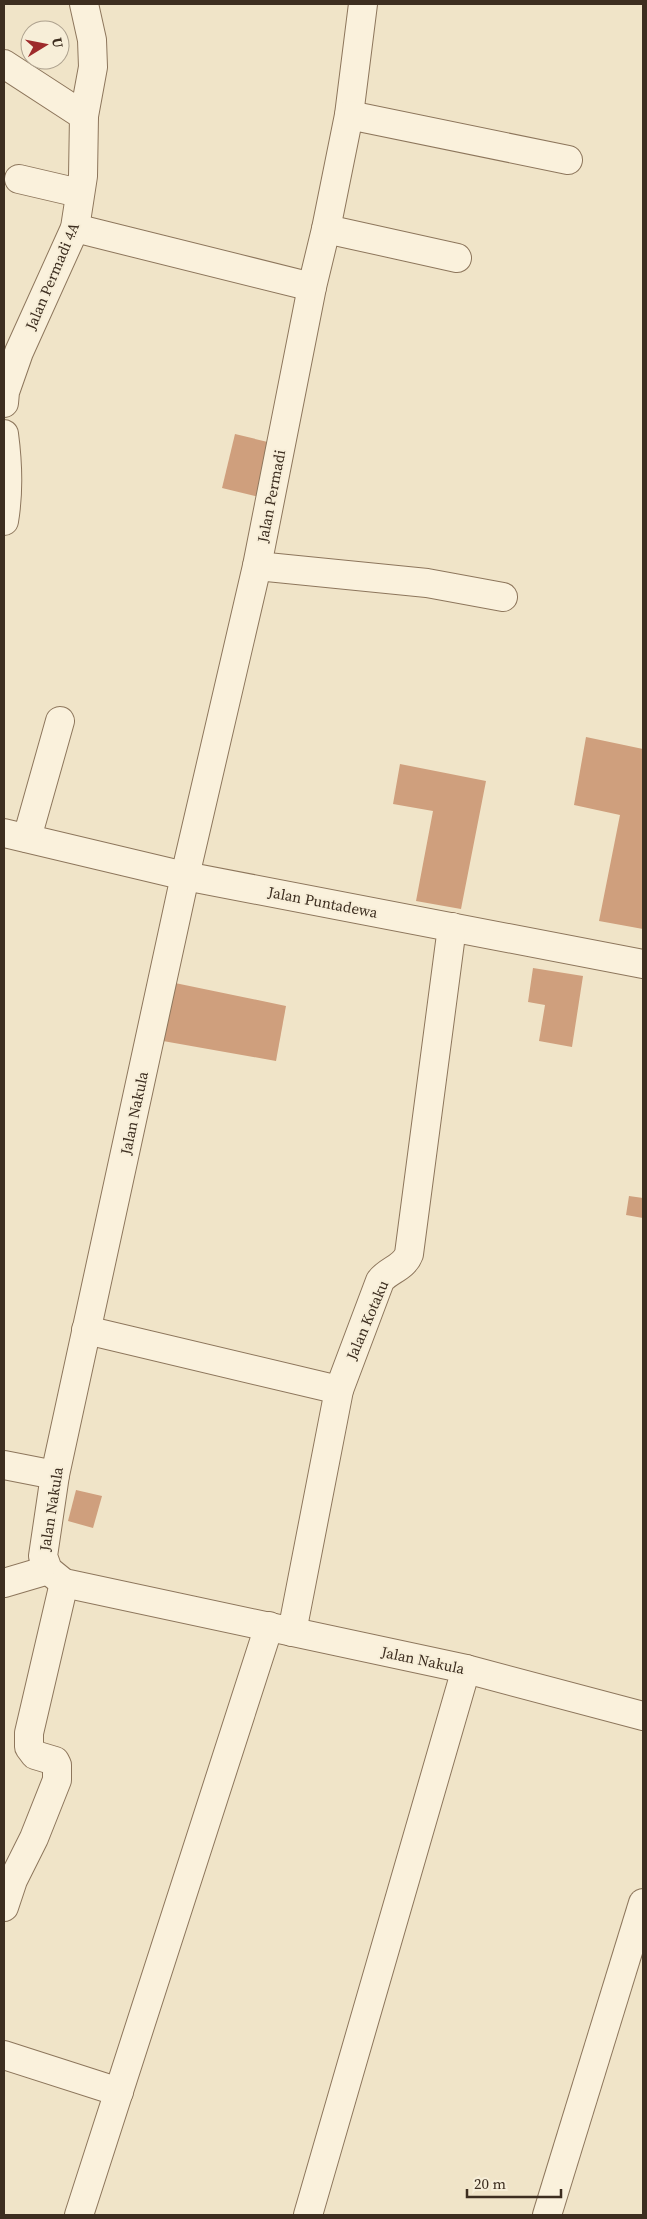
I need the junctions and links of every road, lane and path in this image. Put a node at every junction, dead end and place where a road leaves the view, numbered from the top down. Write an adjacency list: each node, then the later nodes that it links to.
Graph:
1 (84, 4): 5 (street, Jalan Permadi 4A)
2 (363, 4): 4 (street, Jalan Permadi)
3 (4, 64): 5 (street)
4 (349, 115): 6 (street); 10 (street, Jalan Permadi)
5 (84, 116): 8 (street, Jalan Permadi 4A)
6 (568, 160)
7 (19, 179): 8 (street)
8 (79, 193): 9 (street, Jalan Permadi 4A)
9 (75, 228): 12 (street); 13 (street, Jalan Permadi 4A)
10 (326, 228): 11 (street); 12 (street, Jalan Permadi)
11 (457, 258)
12 (312, 287): 16 (street, Jalan Permadi)
13 (4, 403)
14 (4, 434): 15 (street)
15 (4, 521)
16 (257, 566): 17 (street); 20 (street, Jalan Permadi)
17 (503, 597)
18 (60, 721): 19 (street)
19 (15, 836): 20 (street, Jalan Puntadewa)
20 (186, 876): 21 (street, Jalan Puntadewa); 23 (street, Jalan Nakula)
21 (452, 926): 22 (street, Jalan Puntadewa); 24 (street, Jalan Kotaku)
22 (643, 964)
23 (86, 1330): 24 (street); 26 (street, Jalan Nakula)
24 (339, 1390): 29 (street, Jalan Kotaku)
25 (4, 1465): 26 (street)
26 (55, 1475): 27 (street, Jalan Nakula)
27 (56, 1577): 28 (street); 29 (street, Jalan Nakula); 33 (street)
28 (4, 1583)
29 (281, 1629): 30 (street, Jalan Nakula); 35 (street, Jalan Kotaku)
30 (466, 1669): 31 (street, Jalan Nakula); 37 (street)
31 (643, 1716)
32 (643, 1903): 38 (street)
33 (4, 1907)
34 (4, 2055): 35 (street)
35 (118, 2092): 36 (street, Jalan Kotaku)
36 (79, 2215)
37 (308, 2215)
38 (547, 2215)

